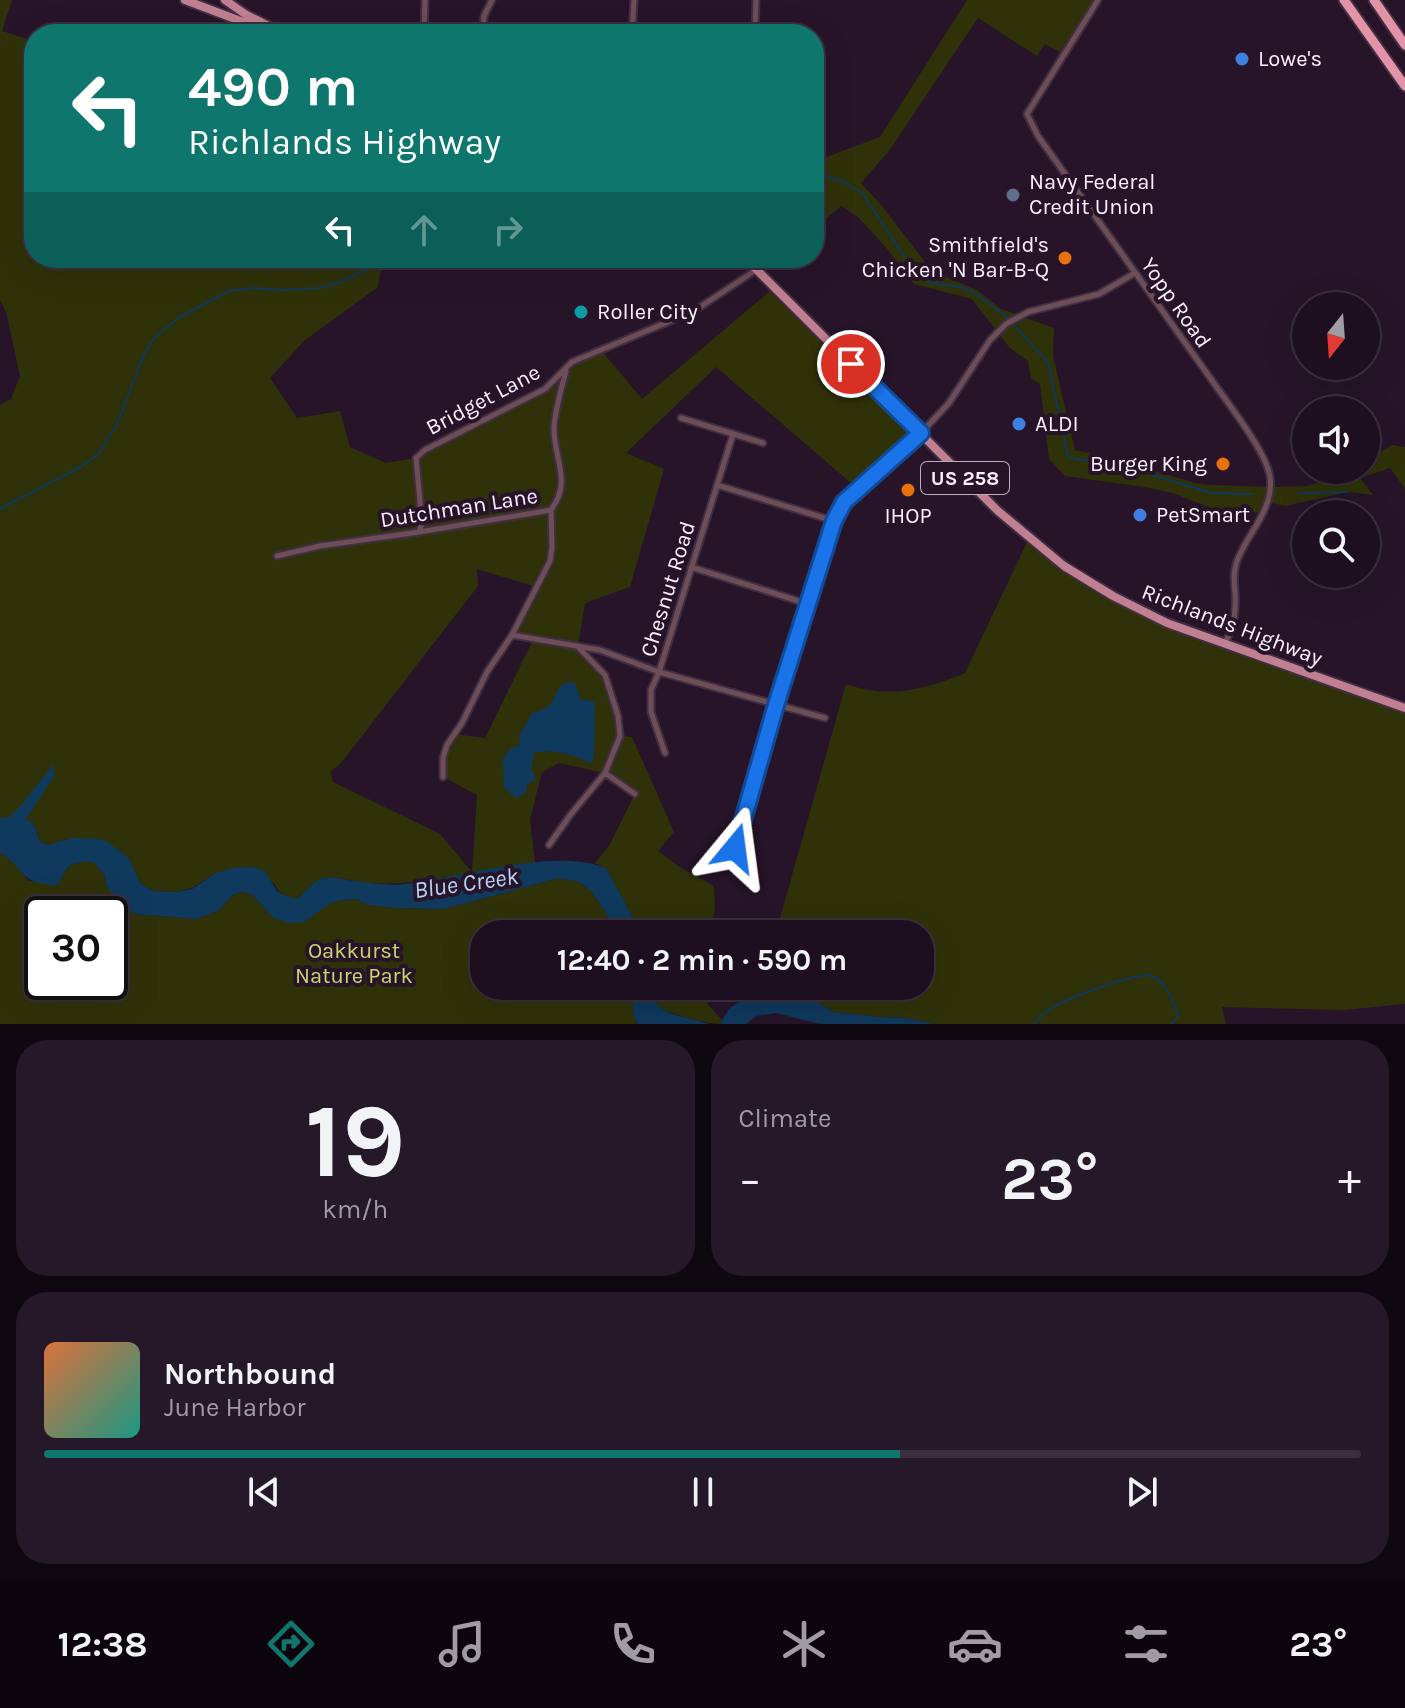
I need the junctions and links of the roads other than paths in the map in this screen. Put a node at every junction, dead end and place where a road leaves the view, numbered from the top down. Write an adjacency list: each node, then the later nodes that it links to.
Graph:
1 (185, 0): 12 (main road)
2 (203, 0): 12 (main road)
3 (225, 0): 14 (main road)
4 (241, 0): 15 (main road)
5 (425, 0): 16 (street)
6 (492, 0): 17 (street)
7 (634, 0): 18 (street)
8 (756, 0): 19 (street)
9 (1098, 0): 23 (street, Yopp Road)
10 (1344, 0): 21 (highway)
11 (1374, 0): 20 (highway)
12 (210, 9): 13 (main road)
13 (248, 24)
14 (263, 24)
15 (264, 24)
16 (424, 24)
17 (484, 24)
18 (633, 24)
19 (755, 24)
20 (1405, 45)
21 (1405, 86)
22 (757, 270): 24 (street, Bridget Lane); 26 (main road, Richlands Highway / US 258)
23 (1135, 273): 26 (street); 37 (street, Yopp Road)
24 (566, 370): 30 (street, Dutchman Lane); 32 (street, Bridget Lane)
25 (681, 418): 27 (street)
26 (921, 433): 31 (street); 37 (main road, Richlands Highway / US 258)
27 (733, 434): 28 (street); 29 (street, Chesnut Road)
28 (763, 443)
29 (717, 485): 31 (street); 34 (street, Chesnut Road)
30 (551, 510): 32 (street, Dutchman Lane); 36 (street)
31 (834, 521): 35 (street)
32 (419, 532): 33 (street, Dutchman Lane)
33 (277, 556)
34 (691, 567): 35 (street); 39 (street, Chesnut Road)
35 (808, 604): 40 (street)
36 (512, 635): 38 (street); 45 (street)
37 (1225, 645): 41 (main road, Richlands Highway / US 258)
38 (578, 647): 39 (street); 44 (street)
39 (659, 672): 40 (street); 43 (street, Chesnut Road)
40 (776, 705): 42 (street); 48 (street)
41 (1405, 708)
42 (825, 718)
43 (665, 753)
44 (605, 773): 46 (street); 47 (street)
45 (443, 777)
46 (635, 794)
47 (549, 845)
48 (735, 848)

